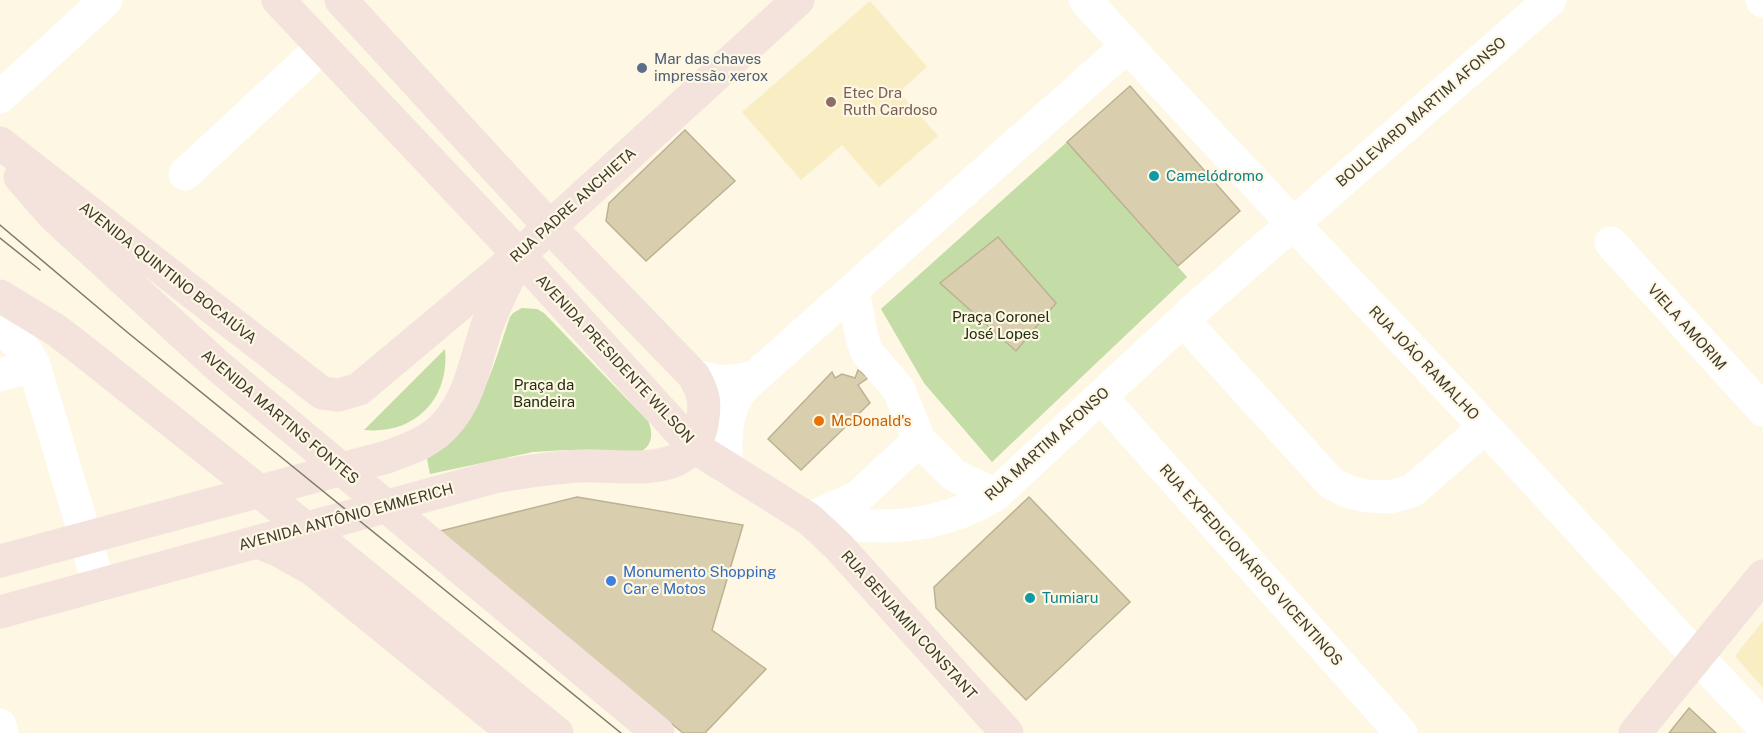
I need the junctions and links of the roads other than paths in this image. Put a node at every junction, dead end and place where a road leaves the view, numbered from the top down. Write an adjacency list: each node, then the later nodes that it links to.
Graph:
1 (106, 0): 9 (street)
2 (278, 0): 8 (main road, AVENIDA PRESIDENTE WILSON)
3 (341, 0): 14 (main road, AVENIDA PRESIDENTE WILSON)
4 (798, 0): 14 (main road, RUA PADRE ANCHIETA)
5 (1085, 0): 7 (street, RUA JOÃO RAMALHO)
6 (1550, 0): 13 (street, BOULEVARD MARTIM AFONSO)
7 (1127, 46): 13 (street, RUA JOÃO RAMALHO); 17 (street)
8 (322, 47): 12 (street); 16 (main road, AVENIDA PRESIDENTE WILSON)
9 (0, 97)
10 (0, 143): 25 (main road, AVENIDA QUINTINO BOCAIÚVA)
11 (0, 154): 46 (main road, AVENIDA MARTINS FONTES)
12 (185, 174)
13 (1292, 224): 19 (street, RUA MARTIM AFONSO); 28 (street, RUA JOÃO RAMALHO)
14 (549, 226): 16 (main road, RUA PADRE ANCHIETA); 23 (main road, AVENIDA PRESIDENTE WILSON)
15 (1611, 243): 27 (street, VIELA AMORIM)
16 (519, 255): 25 (main road, RUA PADRE ANCHIETA); 30 (main road, AVENIDA PRESIDENTE WILSON); 35 (main road)
17 (853, 290): 24 (street); 29 (street)
18 (0, 296): 45 (main road)
19 (1183, 320): 26 (street, RUA MARTIM AFONSO); 28 (street)
20 (0, 327): 21 (street)
21 (34, 365): 22 (street); 35 (street)
22 (0, 375)
23 (694, 376): 24 (street); 30 (main road, AVENIDA PRESIDENTE WILSON)
24 (756, 376): 31 (street)
25 (339, 395)
26 (1101, 398): 32 (street, RUA MARTIM AFONSO); 48 (street, RUA EXPEDICIONÁRIOS VICENTINOS)
27 (1763, 410)
28 (1485, 427): 40 (street, RUA JOÃO RAMALHO)
29 (919, 440): 32 (street); 33 (street)
30 (694, 447): 31 (main road, RUA MARTIM AFONSO); 34 (main road, AVENIDA ANTÔNIO EMMERICH)
31 (727, 469): 33 (main road, RUA MARTIM AFONSO)
32 (995, 495): 33 (street, RUA MARTIM AFONSO)
33 (809, 519): 47 (main road, RUA BENJAMIN CONSTANT)
34 (271, 538): 38 (main road, AVENIDA ANTÔNIO EMMERICH); 44 (main road)
35 (86, 539): 36 (main road); 38 (street)
36 (0, 561)
37 (1763, 576): 40 (main road)
38 (98, 586): 39 (main road, AVENIDA ANTÔNIO EMMERICH)
39 (0, 612)
40 (1696, 658): 42 (street, RUA JOÃO RAMALHO); 49 (main road)
41 (0, 724): 43 (street)
42 (1763, 726)
43 (2, 733)
44 (514, 733)
45 (557, 733)
46 (658, 733)
47 (1007, 733)
48 (1401, 733)
49 (1635, 733)

